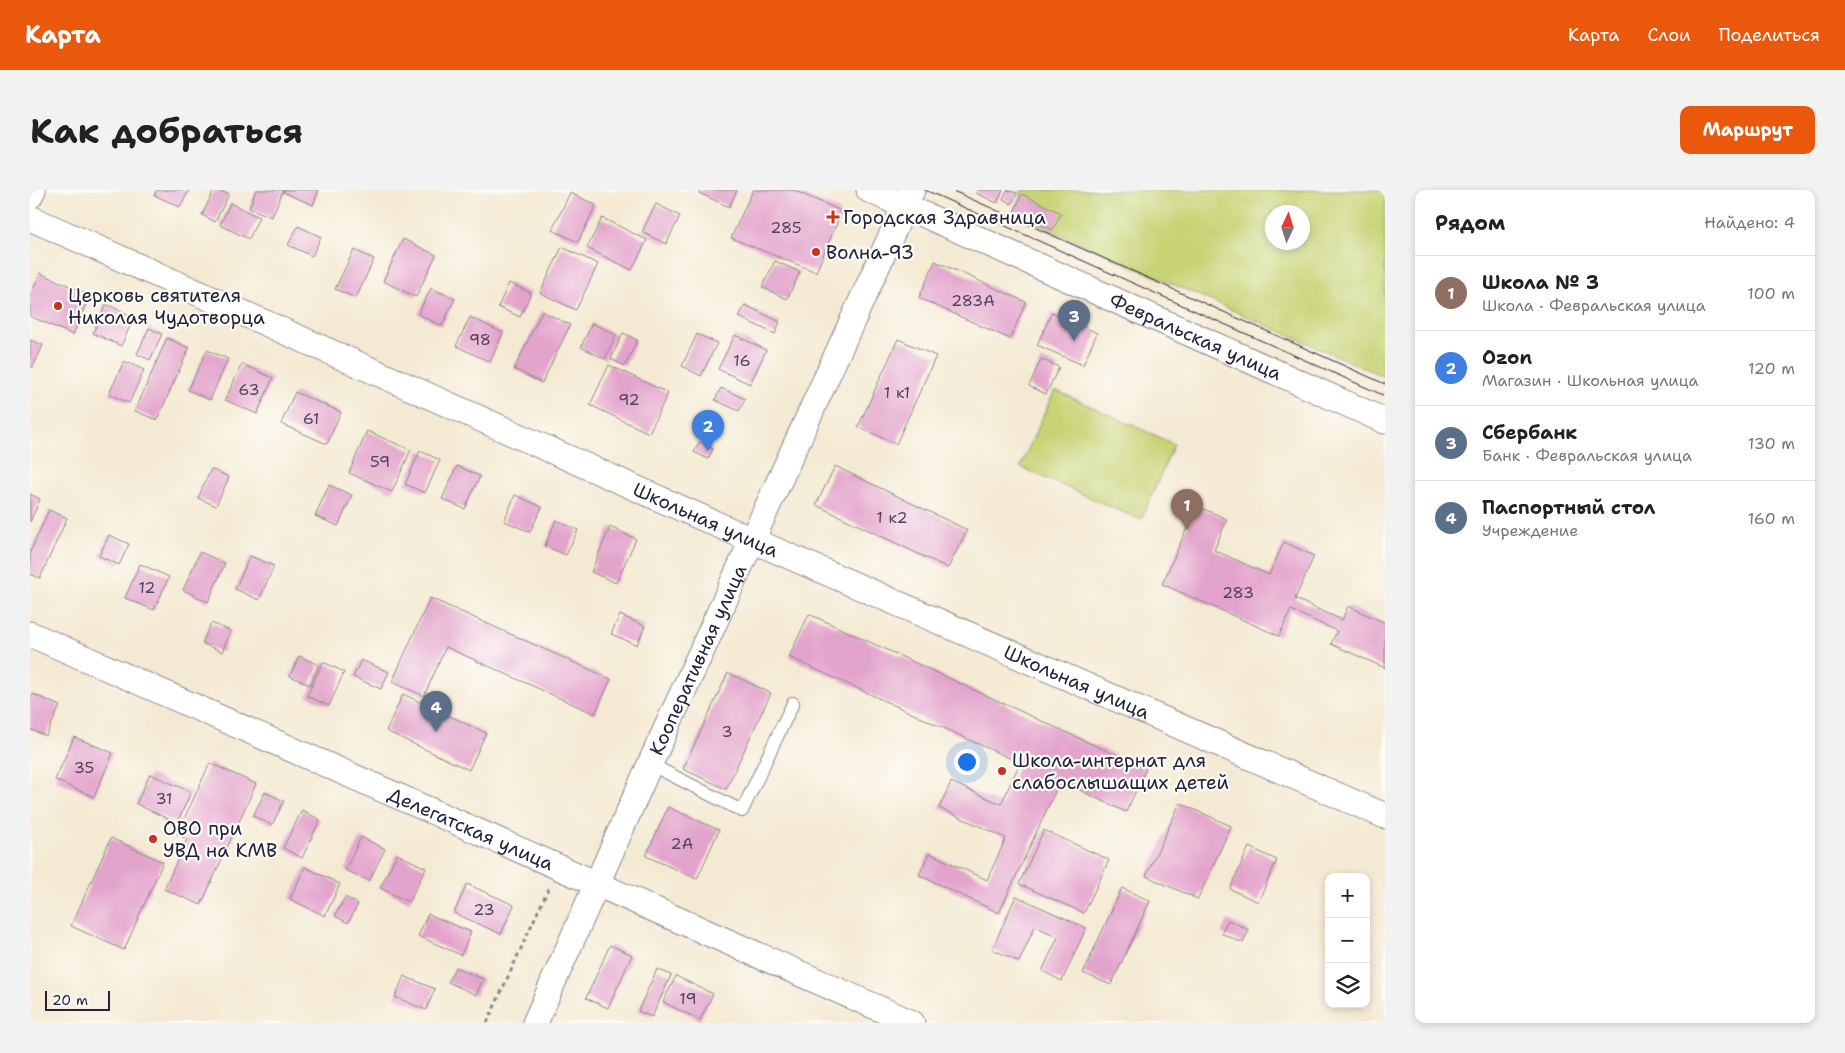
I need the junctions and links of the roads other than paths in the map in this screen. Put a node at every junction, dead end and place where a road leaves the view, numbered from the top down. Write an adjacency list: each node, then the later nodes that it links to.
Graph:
1 (32, 190): 3 (street)
2 (868, 190): 4 (street, Февральская улица)
3 (30, 196)
4 (908, 198): 6 (street, Февральская улица); 7 (street, Кооперативная улица)
5 (30, 218): 7 (street, Школьная улица)
6 (1385, 421)
7 (752, 540): 10 (street, Кооперативная улица); 11 (street, Школьная улица)
8 (30, 634): 12 (street, Делегатская улица)
9 (793, 703): 10 (lane)
10 (650, 764): 12 (street, Кооперативная улица)
11 (1385, 816)
12 (596, 885): 13 (street, Кооперативная улица); 14 (street, Делегатская улица)
13 (535, 1023)
14 (912, 1023)

